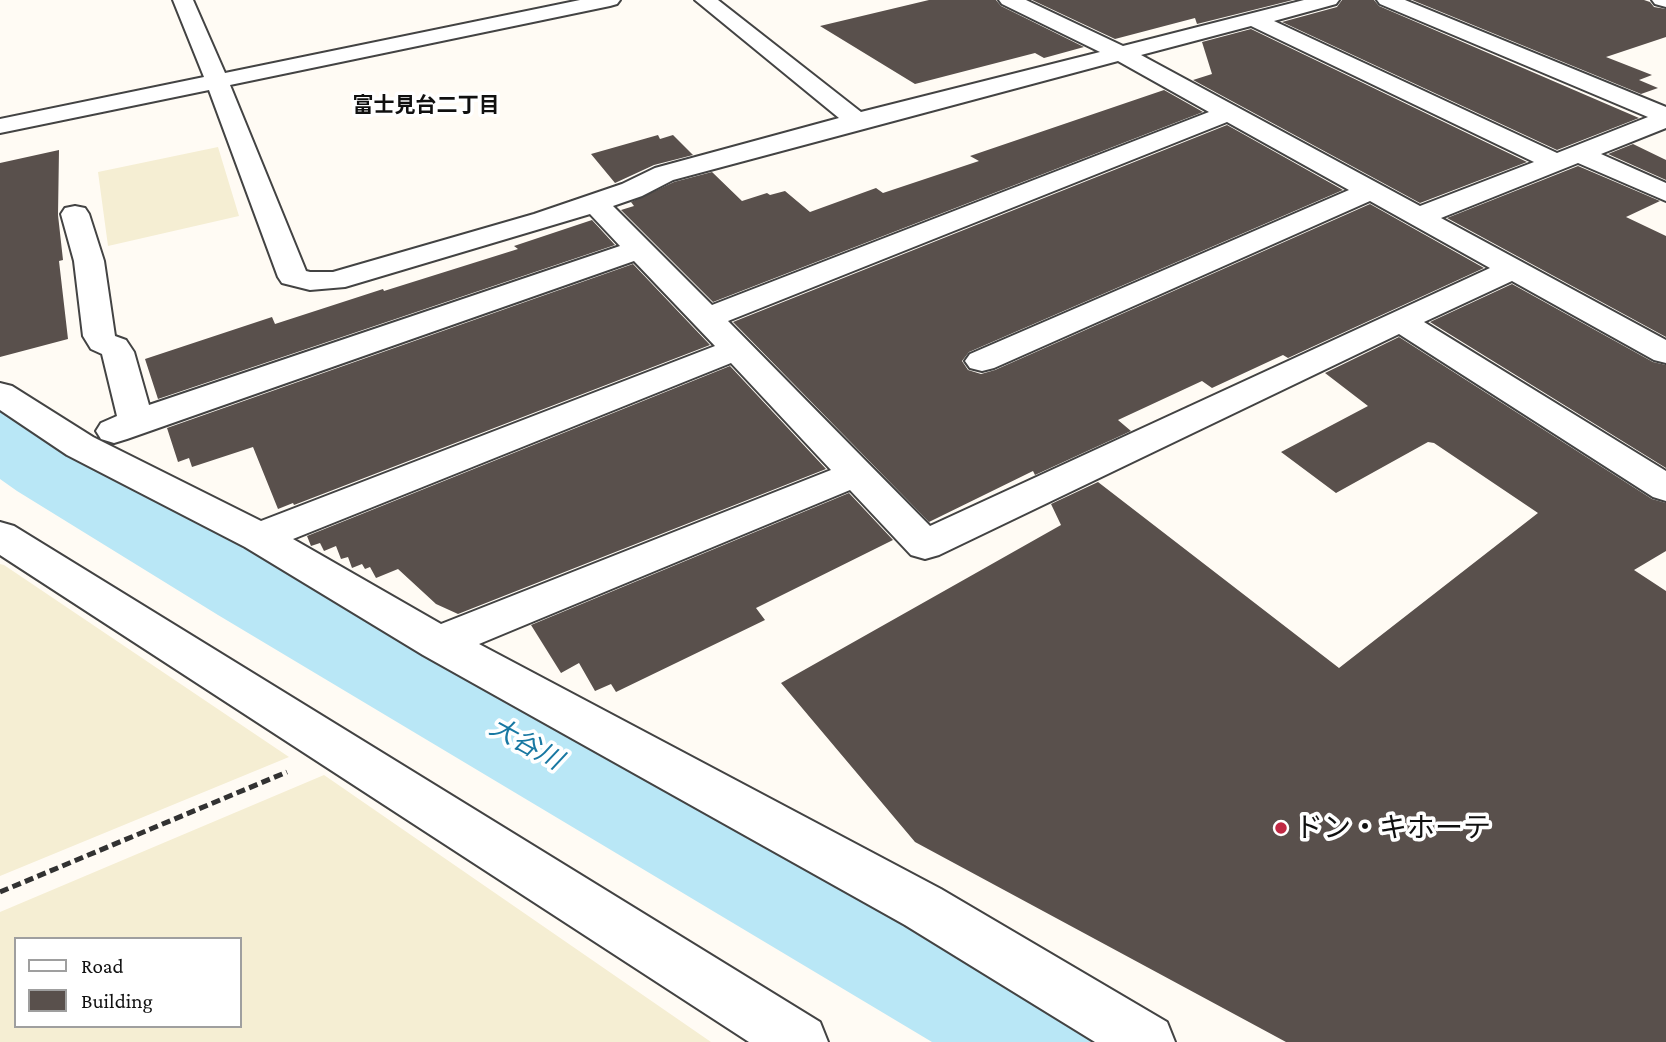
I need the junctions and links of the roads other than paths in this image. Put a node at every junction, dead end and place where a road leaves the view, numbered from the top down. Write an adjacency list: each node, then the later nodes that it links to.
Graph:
1 (183, 0): 9 (street)
2 (610, 0): 9 (street)
3 (705, 0): 12 (street)
4 (1009, 0): 8 (street)
5 (1329, 0): 7 (street)
6 (1387, 0): 11 (street)
7 (1253, 19): 8 (street); 14 (street)
8 (1122, 54): 10 (street); 12 (street)
9 (217, 81): 13 (street); 17 (street)
10 (1228, 113): 15 (street); 22 (street)
11 (1666, 117): 14 (street)
12 (857, 121): 17 (street)
13 (0, 126)
14 (1568, 158): 16 (street); 19 (street)
15 (1370, 191): 19 (street); 26 (street)
16 (1666, 193)
17 (595, 203): 20 (street)
18 (75, 214): 28 (street)
19 (1417, 217): 21 (street)
20 (639, 249): 22 (street); 28 (street)
21 (1512, 269): 23 (street); 25 (street)
22 (705, 319): 24 (street)
23 (1400, 321): 30 (street); 31 (street)
24 (735, 350): 30 (street); 33 (street)
25 (1666, 353)
26 (982, 362)
27 (0, 394): 29 (street)
28 (136, 422): 29 (street)
29 (80, 446): 33 (street)
30 (855, 474): 34 (street)
31 (1666, 488)
32 (0, 536): 35 (street)
33 (259, 537): 34 (street)
34 (438, 643): 36 (street)
35 (800, 1042)
36 (1147, 1042)

